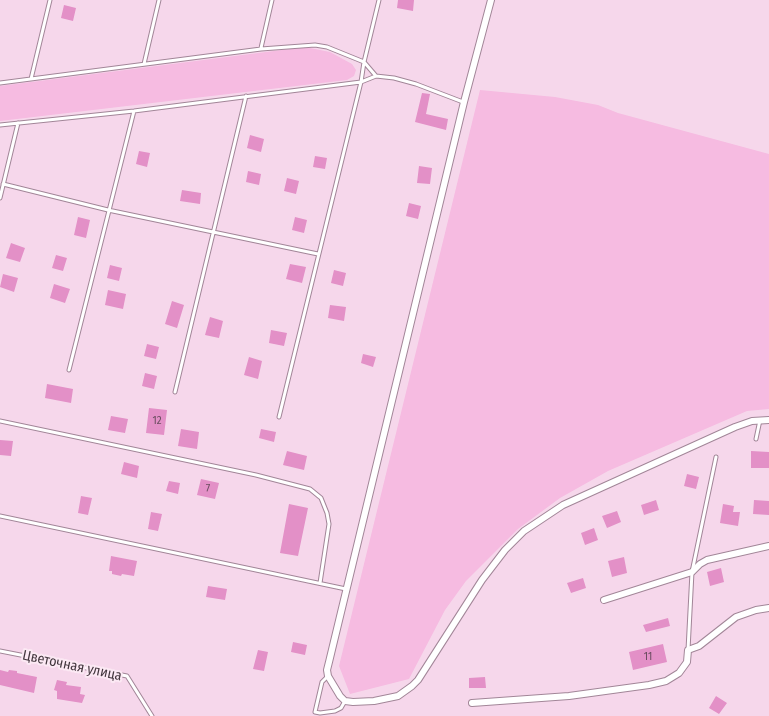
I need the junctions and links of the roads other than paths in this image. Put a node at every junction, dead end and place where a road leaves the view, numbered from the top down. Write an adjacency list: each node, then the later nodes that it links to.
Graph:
1 (50, 0): 10 (lane)
2 (159, 0): 8 (lane)
3 (272, 0): 6 (lane)
4 (379, 0): 7 (lane)
5 (491, 0): 14 (street)
6 (261, 49): 7 (lane); 8 (lane)
7 (364, 62): 9 (lane); 11 (lane)
8 (144, 64): 10 (lane)
9 (376, 76): 11 (lane); 14 (lane)
10 (30, 79): 12 (lane)
11 (361, 82): 13 (lane); 22 (lane)
12 (0, 83)
13 (246, 96): 15 (lane); 21 (lane)
14 (464, 102): 35 (street)
15 (134, 111): 16 (lane); 20 (lane)
16 (18, 123): 17 (lane); 18 (lane)
17 (0, 125)
18 (3, 184): 19 (lane); 20 (lane)
19 (0, 198)
20 (108, 210): 21 (lane); 23 (lane)
21 (213, 233): 22 (lane); 24 (lane)
22 (318, 254): 25 (lane)
23 (69, 370)
24 (175, 392)
25 (279, 417)
26 (760, 420): 27 (street); 29 (lane); 41 (street)
27 (769, 420)
28 (0, 421): 34 (lane)
29 (756, 439)
30 (716, 457): 33 (lane)
31 (0, 516): 34 (lane)
32 (769, 546): 33 (street)
33 (692, 572): 36 (street); 38 (lane)
34 (320, 583): 35 (lane)
35 (347, 589): 40 (street)
36 (604, 600)
37 (769, 608): 38 (street)
38 (688, 650): 42 (street)
39 (0, 651): 43 (lane, Цветочная улица)
40 (328, 676): 41 (street); 41 (lane)
41 (345, 701)
42 (472, 703)
43 (152, 716)

